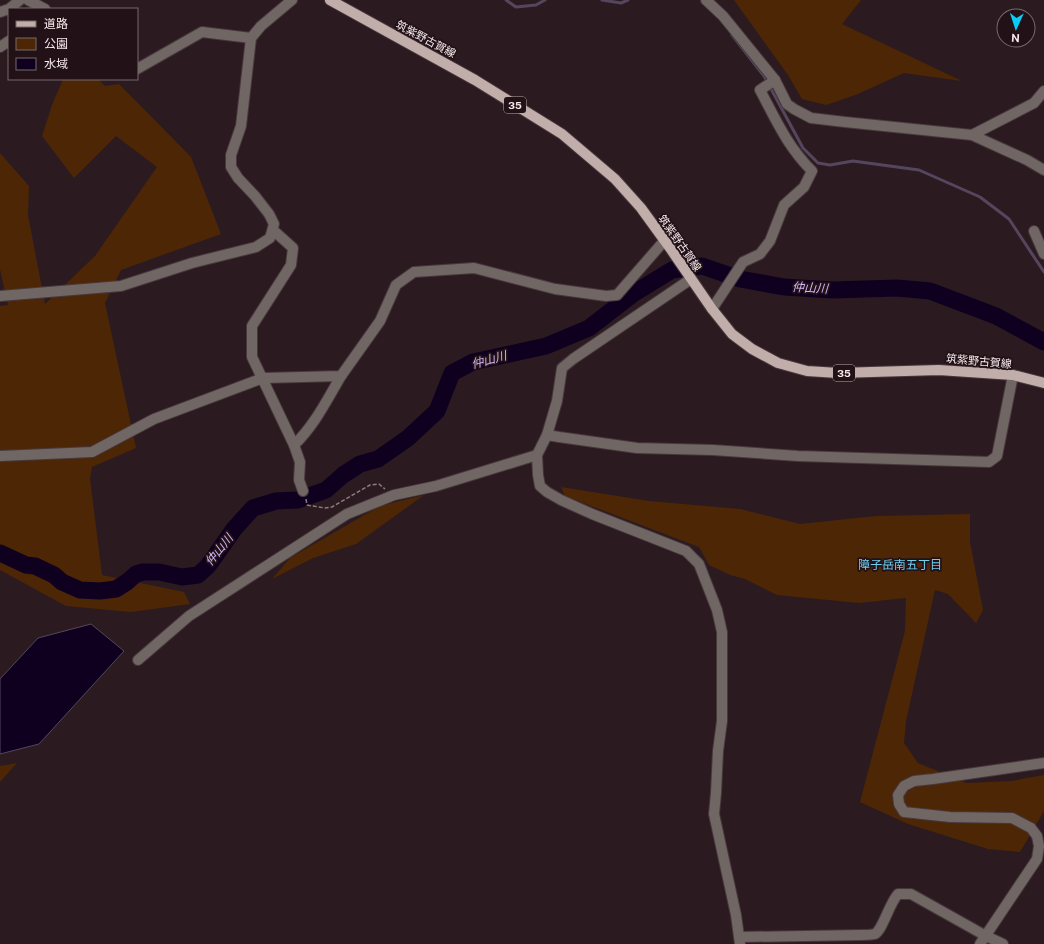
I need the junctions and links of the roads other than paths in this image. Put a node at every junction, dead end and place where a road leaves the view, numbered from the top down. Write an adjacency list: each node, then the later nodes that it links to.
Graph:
1 (20, 0): 7 (street)
2 (28, 0): 6 (street)
3 (292, 0): 8 (street)
4 (330, 0): 16 (main road, 筑紫野古賀線 / 35)
5 (706, 0): 10 (street)
6 (43, 8)
7 (0, 12)
8 (251, 38): 9 (street); 14 (street)
9 (138, 68)
10 (775, 80): 12 (street); 20 (street)
11 (1044, 91): 12 (street)
12 (972, 135): 13 (street)
13 (1044, 170)
14 (273, 230): 19 (street); 23 (street)
15 (1034, 231): 17 (street)
16 (668, 244): 18 (main road, 筑紫野古賀線 / 35); 22 (street)
17 (1044, 254)
18 (691, 279): 20 (main road, 筑紫野古賀線 / 35); 25 (street)
19 (0, 296)
20 (712, 309): 21 (main road, 筑紫野古賀線 / 35)
21 (1013, 375): 24 (main road, 筑紫野古賀線 / 35); 25 (street)
22 (341, 376): 23 (street); 26 (street)
23 (263, 378): 26 (street); 28 (street)
24 (1044, 383)
25 (547, 435): 27 (street)
26 (294, 445): 29 (street)
27 (537, 455): 30 (street); 33 (street)
28 (0, 456)
29 (303, 490)
30 (138, 660)
31 (1044, 763): 32 (street)
32 (983, 940): 33 (street); 34 (street)
33 (740, 941)
34 (1002, 944)

